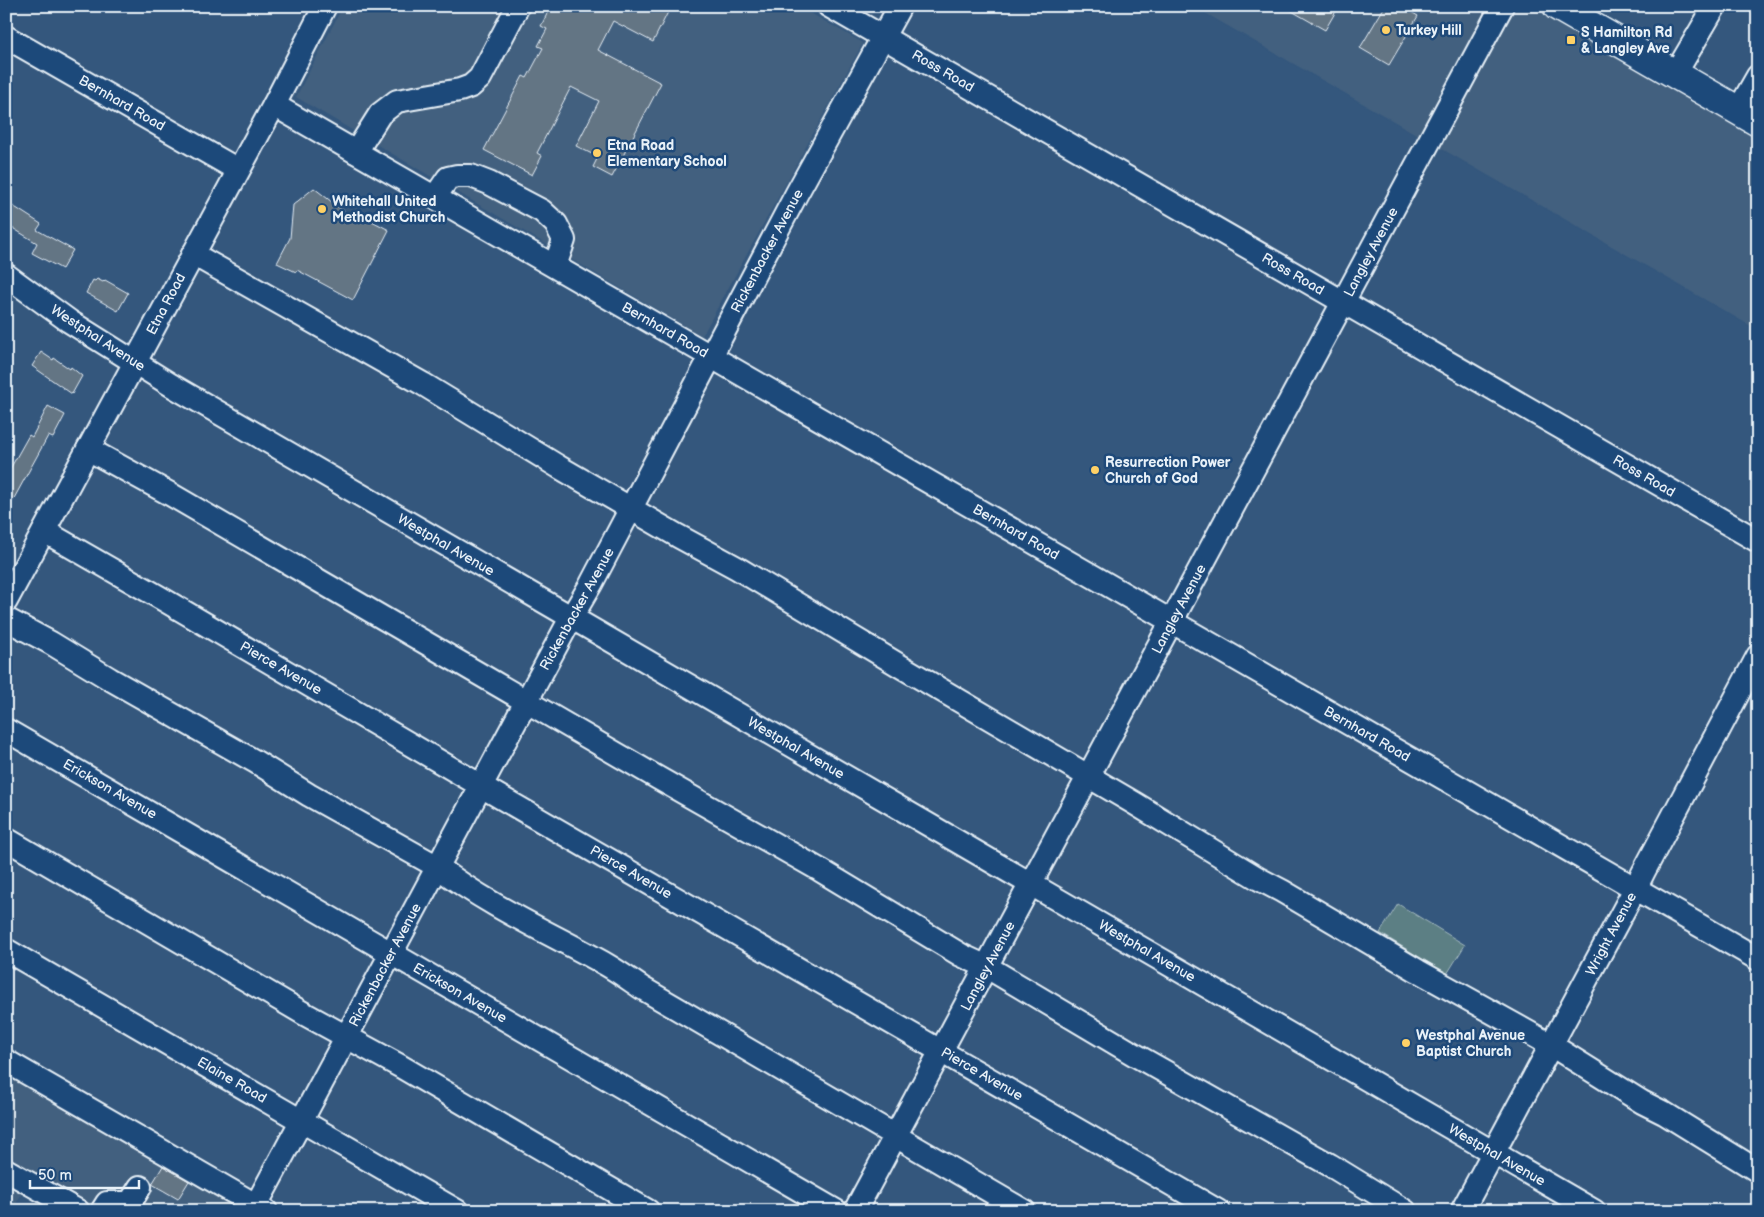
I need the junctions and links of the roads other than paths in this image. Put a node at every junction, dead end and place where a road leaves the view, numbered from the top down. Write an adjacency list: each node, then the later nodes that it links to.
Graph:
1 (324, 6): 12 (street, Etna Road)
2 (518, 6): 14 (street)
3 (829, 6): 9 (street, Ross Road)
4 (900, 6): 9 (street, Rickenbacker Avenue)
5 (1502, 6): 20 (street, Langley Avenue)
6 (1557, 6): 10 (main road)
7 (1715, 6): 10 (street)
8 (6, 37): 15 (street, Bernhard Road)
9 (883, 37): 20 (street, Ross Road); 21 (street, Rickenbacker Avenue)
10 (1676, 74): 13 (main road)
11 (1758, 76): 13 (street)
12 (274, 105): 14 (street, Bernhard Road); 15 (street, Etna Road)
13 (1748, 117)
14 (356, 152): 16 (street, Bernhard Road)
15 (238, 170): 17 (street, Etna Road)
16 (435, 197): 18 (street, Bernhard Road); 18 (street)
17 (193, 254): 22 (street, Etna Road); 24 (street)
18 (555, 266): 21 (street, Bernhard Road)
19 (6, 275): 22 (street, Westphal Avenue)
20 (1344, 302): 26 (street, Ross Road); 30 (street, Langley Avenue)
21 (712, 356): 24 (street, Rickenbacker Avenue); 30 (street, Bernhard Road)
22 (135, 363): 23 (street, Etna Road); 28 (street, Westphal Avenue)
23 (88, 449): 25 (street, Etna Road); 32 (street)
24 (631, 509): 28 (street, Rickenbacker Avenue); 34 (street)
25 (44, 531): 27 (street, Etna Road); 35 (street, Pierce Avenue)
26 (1758, 541)
27 (6, 601)
28 (571, 618): 32 (street, Rickenbacker Avenue); 38 (street, Westphal Avenue)
29 (6, 619): 37 (street)
30 (1172, 622): 34 (street, Langley Avenue); 39 (street, Bernhard Road)
31 (1758, 656): 39 (street, Wright Avenue)
32 (526, 701): 35 (street, Rickenbacker Avenue); 43 (street)
33 (6, 730): 41 (street, Erickson Avenue)
34 (1090, 777): 38 (street, Langley Avenue); 45 (street)
35 (482, 786): 37 (street, Rickenbacker Avenue); 46 (street, Pierce Avenue)
36 (6, 839): 44 (street)
37 (438, 867): 41 (street, Rickenbacker Avenue); 49 (street)
38 (1032, 884): 43 (street, Langley Avenue); 50 (street, Westphal Avenue)
39 (1636, 889): 42 (street, Bernhard Road); 45 (street, Wright Avenue)
40 (6, 950): 48 (street, Elaine Road)
41 (391, 953): 44 (street, Rickenbacker Avenue); 60 (street, Erickson Avenue)
42 (1758, 960)
43 (987, 967): 46 (street, Langley Avenue); 64 (street)
44 (347, 1036): 48 (street, Rickenbacker Avenue); 59 (street)
45 (1551, 1045): 50 (street, Wright Avenue); 52 (street)
46 (942, 1051): 49 (street, Langley Avenue); 63 (street, Pierce Avenue)
47 (6, 1061): 55 (street)
48 (301, 1121): 55 (street, Rickenbacker Avenue); 58 (street, Elaine Road)
49 (897, 1135): 61 (street, Langley Avenue); 62 (street)
50 (1494, 1152): 65 (street, Wright Avenue); 66 (street, Westphal Avenue)
51 (6, 1170): 54 (street)
52 (1758, 1171)
53 (140, 1187): 57 (street)
54 (46, 1204): 56 (street)
55 (258, 1209)
56 (78, 1211)
57 (102, 1211)
58 (457, 1211)
59 (648, 1211)
60 (836, 1211)
61 (855, 1211)
62 (1024, 1211)
63 (1218, 1211)
64 (1405, 1211)
65 (1462, 1211)
66 (1594, 1211)

